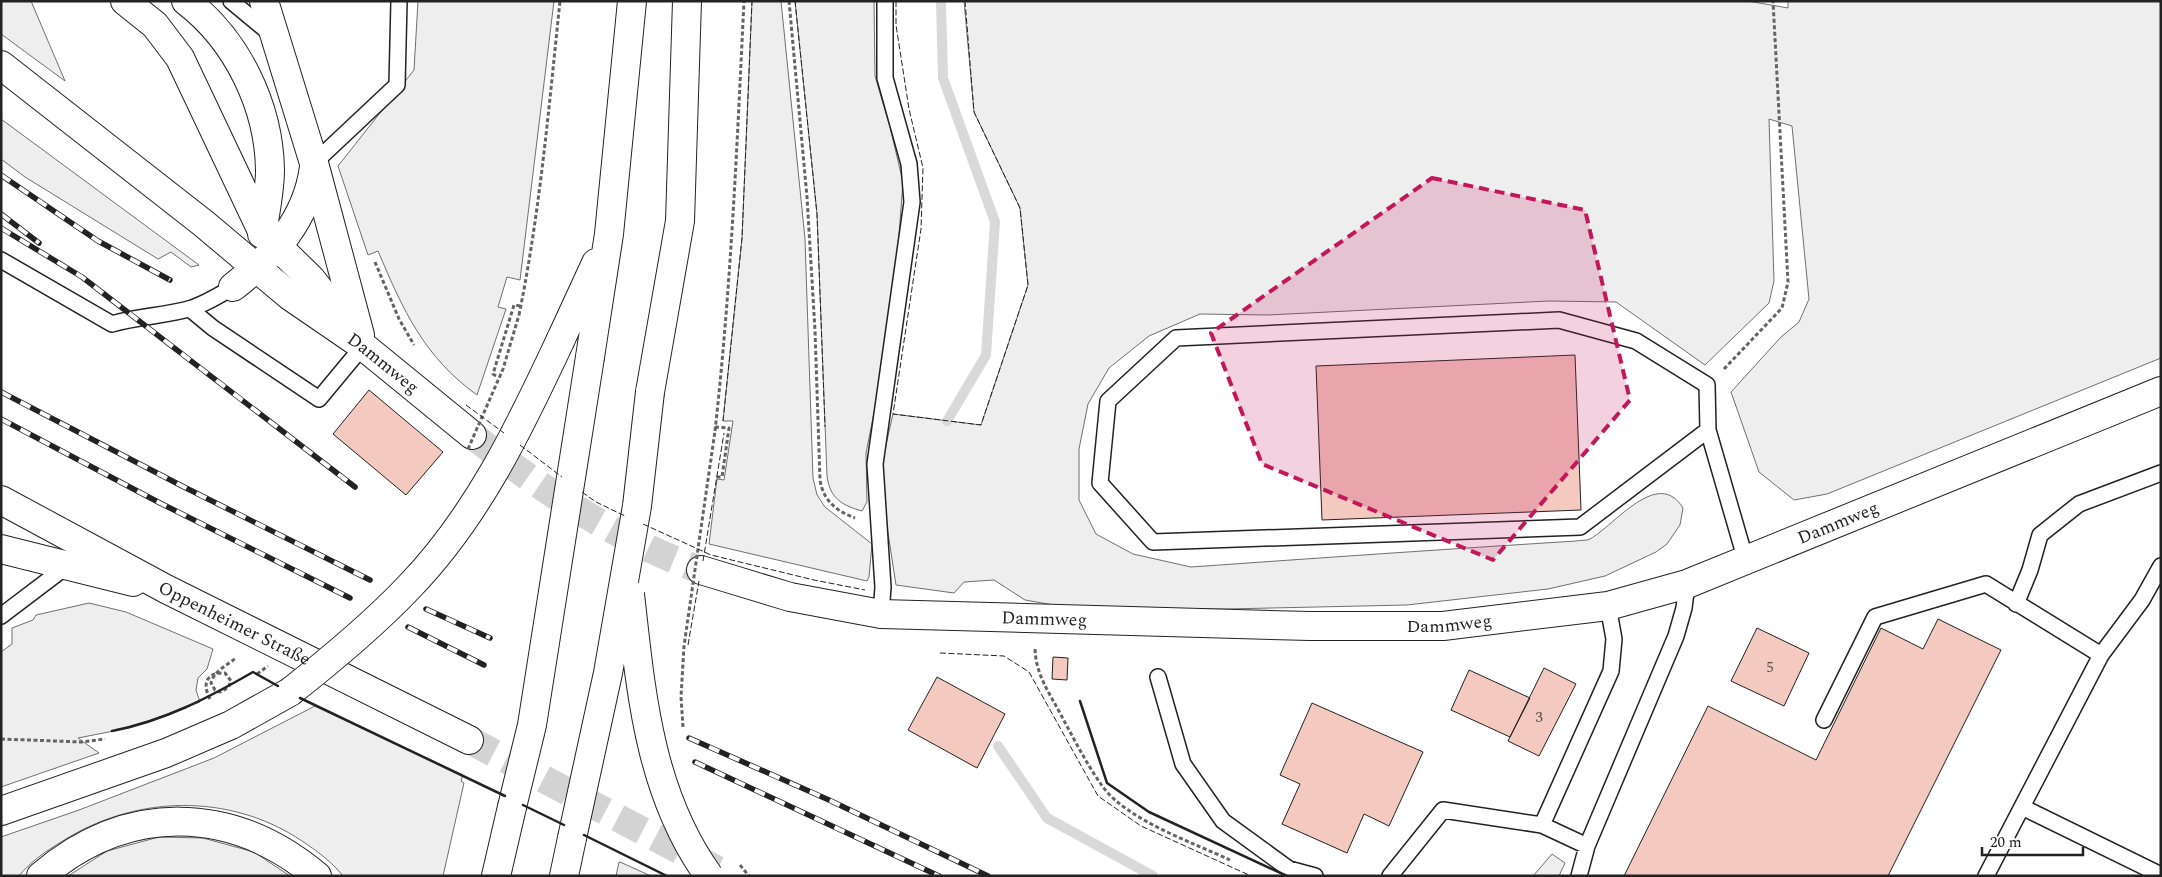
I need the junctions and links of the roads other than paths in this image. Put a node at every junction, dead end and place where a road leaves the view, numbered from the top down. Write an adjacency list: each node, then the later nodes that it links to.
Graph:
1 (125, 1): 13 (main road)
2 (186, 1): 13 (main road)
3 (231, 1): 9 (lane)
4 (264, 1): 9 (main road)
5 (399, 1): 11 (lane)
6 (632, 1): 12 (main road)
7 (687, 1): 26 (main road, bridge)
8 (885, 1): 34 (lane)
9 (275, 38): 11 (main road)
10 (1, 65): 15 (main road, Dammweg)
11 (314, 162): 13 (main road); 18 (main road)
12 (609, 234): 41 (main road, bridge); 47 (main road, bridge)
13 (270, 239): 15 (main road); 18 (main road)
14 (1, 260): 17 (lane)
15 (257, 268): 16 (main road); 18 (main road, Dammweg)
16 (233, 287): 17 (lane)
17 (190, 309): 18 (lane)
18 (363, 346): 21 (main road, Dammweg)
19 (2161, 391): 25 (main road, Dammweg)
20 (1708, 430): 20 (lane); 25 (lane)
21 (468, 446)
22 (2161, 473): 32 (lane)
23 (1, 500): 31 (main road, Oppenheimer Straße)
24 (1, 549): 27 (main road)
25 (1746, 560): 30 (main road, Dammweg)
26 (627, 564): 48 (main road, bridge); 49 (main road, bridge)
27 (67, 566): 31 (main road); 35 (lane)
28 (2161, 566): 36 (lane)
29 (701, 570): 34 (main road, Dammweg)
30 (1687, 584): 33 (main road, Dammweg); 43 (lane)
31 (166, 589): 39 (main road, Oppenheimer Straße)
32 (2016, 604): 36 (lane); 38 (lane)
33 (1608, 606): 34 (main road, Dammweg); 42 (lane)
34 (881, 614)
35 (1, 616)
36 (2101, 655): 40 (lane)
37 (1158, 678): 50 (lane)
38 (1824, 720)
39 (469, 740)
40 (2022, 807): 44 (lane); 53 (lane)
41 (1, 811)
42 (1542, 825): 43 (lane); 51 (lane)
43 (1587, 846): 52 (lane)
44 (2161, 875)
45 (42, 876): 46 (main road)
46 (317, 876)
47 (496, 876)
48 (564, 876)
49 (709, 876)
50 (1315, 876)
51 (1390, 876)
52 (1579, 876)
53 (1986, 876)

